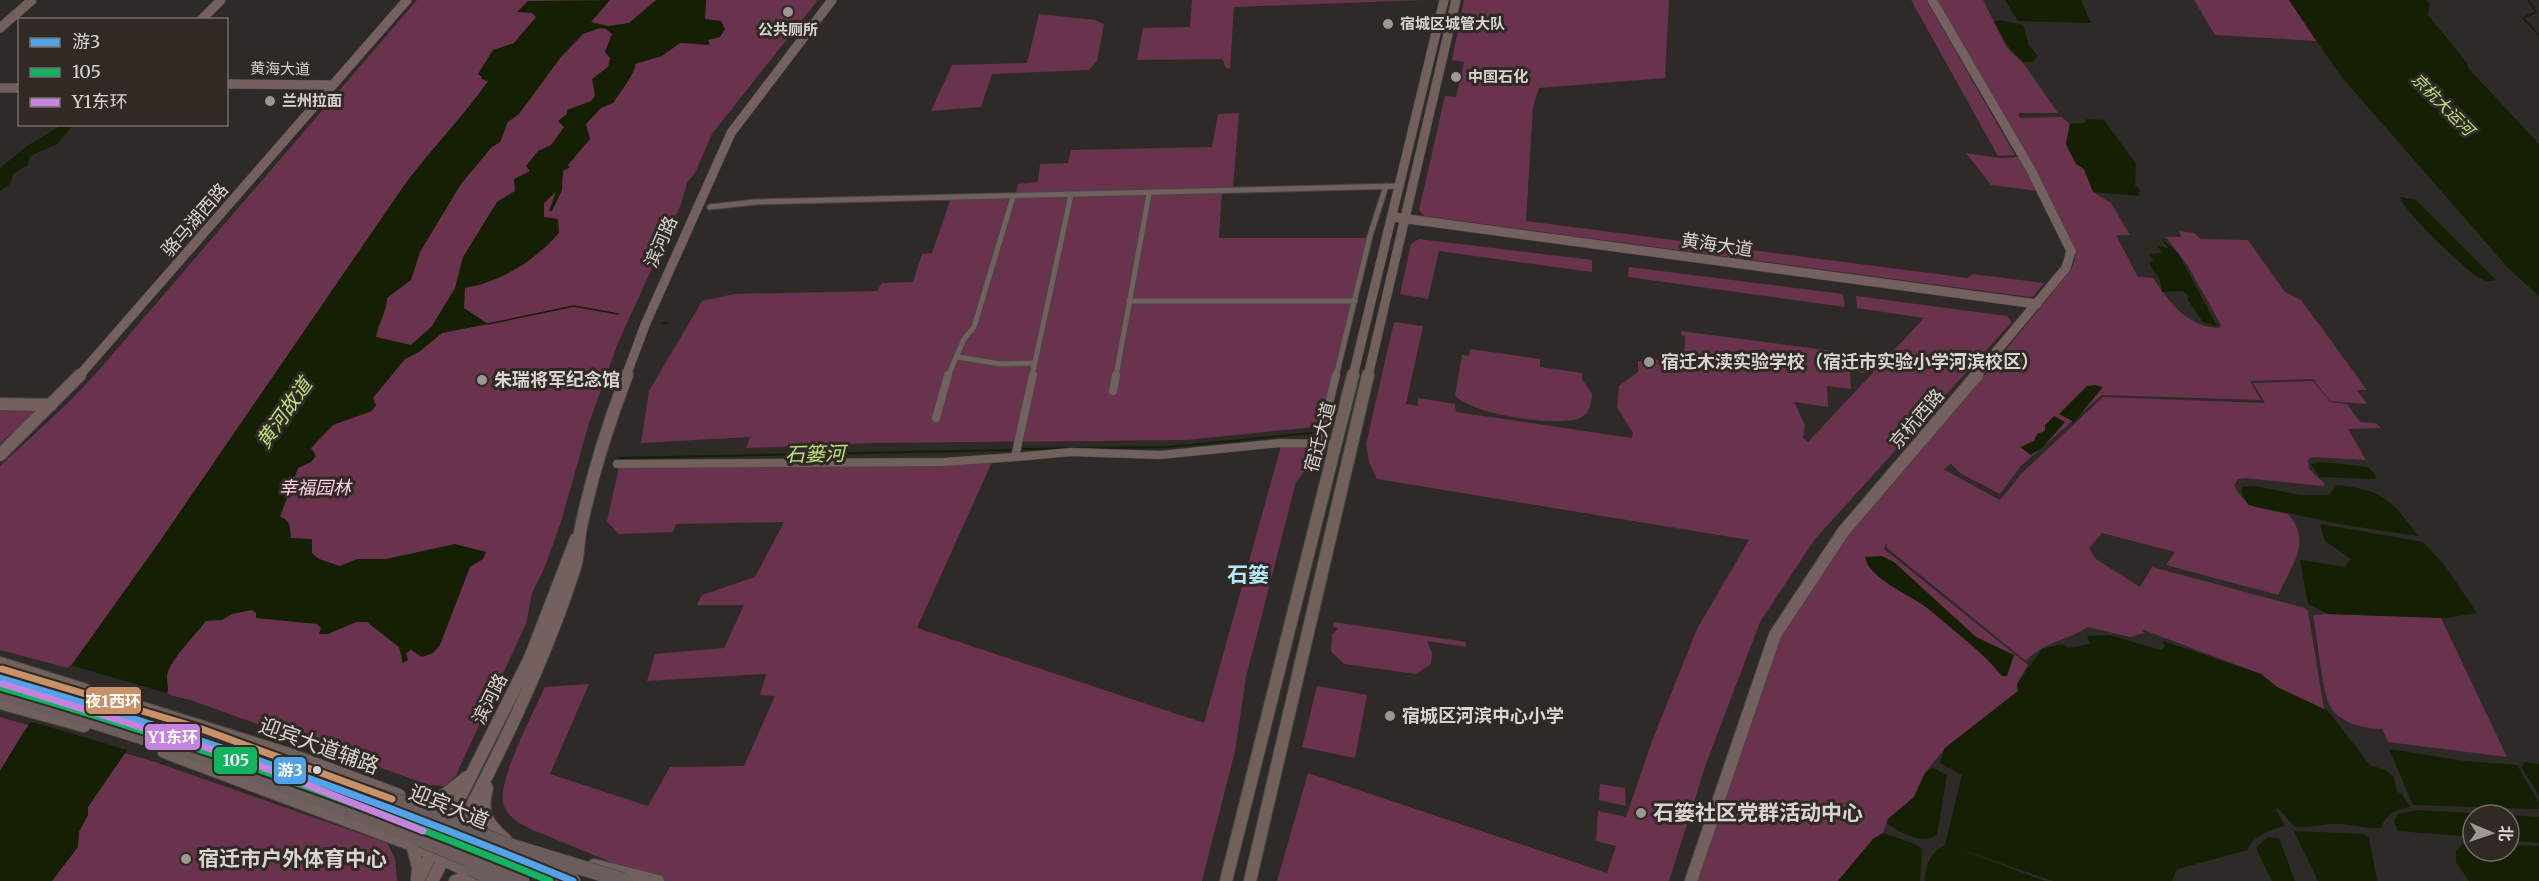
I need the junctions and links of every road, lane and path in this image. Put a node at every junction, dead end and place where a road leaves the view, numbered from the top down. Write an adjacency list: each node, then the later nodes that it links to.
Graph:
1 (22, 0): 12 (main road)
2 (32, 0): 13 (main road)
3 (221, 0): 10 (main road)
4 (228, 0): 11 (main road)
5 (407, 0): 19 (main road, 骆马湖西路)
6 (832, 0): 43 (main road, 滨河路)
7 (1444, 0): 22 (main road, 宿迁大道)
8 (1456, 0): 28 (main road, 宿迁大道)
9 (1932, 0): 31 (main road, 京杭西路)
10 (203, 18)
11 (210, 18)
12 (0, 19)
13 (0, 28)
14 (0, 81): 15 (main road)
15 (18, 81)
16 (228, 84): 19 (main road, 黄海大道)
17 (0, 88): 18 (main road)
18 (18, 88)
19 (330, 88): 20 (main road, 黄海大道); 36 (main road, 骆马湖西路)
20 (228, 91)
21 (1386, 186): 22 (street); 23 (street); 30 (street)
22 (1401, 186): 27 (main road, 宿迁大道)
23 (1149, 194): 24 (street); 29 (street)
24 (1071, 195): 25 (street); 33 (street)
25 (1012, 197): 26 (street); 32 (street)
26 (710, 207)
27 (1392, 220): 28 (main road, 黄海大道); 39 (main road, 宿迁大道)
28 (1406, 222): 31 (main road, 黄海大道); 69 (main road, 宿迁大道)
29 (1129, 301): 30 (street); 34 (street)
30 (1355, 301): 38 (street)
31 (2034, 307): 70 (main road, 京杭西路)
32 (958, 357): 33 (street); 37 (street)
33 (1034, 363): 41 (street)
34 (1113, 391)
35 (0, 404): 36 (main road)
36 (51, 405): 40 (main road, 骆马湖西路)
37 (936, 418)
38 (1319, 444): 39 (street); 41 (street)
39 (1337, 444): 68 (main road, 宿迁大道)
40 (0, 455)
41 (1015, 457): 42 (street)
42 (617, 464)
43 (581, 528): 44 (main road, 滨河路); 52 (main road, 滨河路)
44 (532, 654): 54 (main road); 55 (main road, 滨河路)
45 (0, 663): 54 (main road, 迎宾大道辅路)
46 (0, 669): 51 (highway)
47 (0, 678): 51 (highway, 迎宾大道)
48 (0, 695): 50 (highway)
49 (0, 703): 50 (main road)
50 (23, 704): 57 (main road); 57 (highway)
51 (105, 707): 53 (highway, 迎宾大道)
52 (492, 768): 55 (main road, 滨河路); 56 (main road)
53 (327, 781): 65 (highway, 迎宾大道, bridge); 66 (highway, bridge)
54 (413, 801): 55 (main road, 迎宾大道辅路)
55 (457, 819): 56 (main road, 迎宾大道辅路); 58 (main road, 滨河路)
56 (506, 840): 67 (main road, 迎宾大道辅路)
57 (416, 842): 58 (main road); 59 (main road); 63 (highway, bridge); 64 (highway, bridge)
58 (438, 856): 59 (main road, 滨河路); 60 (main road, 滨河路); 62 (main road)
59 (417, 881)
60 (432, 881)
61 (455, 881): 62 (main road)
62 (487, 881)
63 (495, 881)
64 (522, 881)
65 (573, 881)
66 (625, 881)
67 (658, 881)
68 (1226, 881)
69 (1250, 881)
70 (1691, 881)

